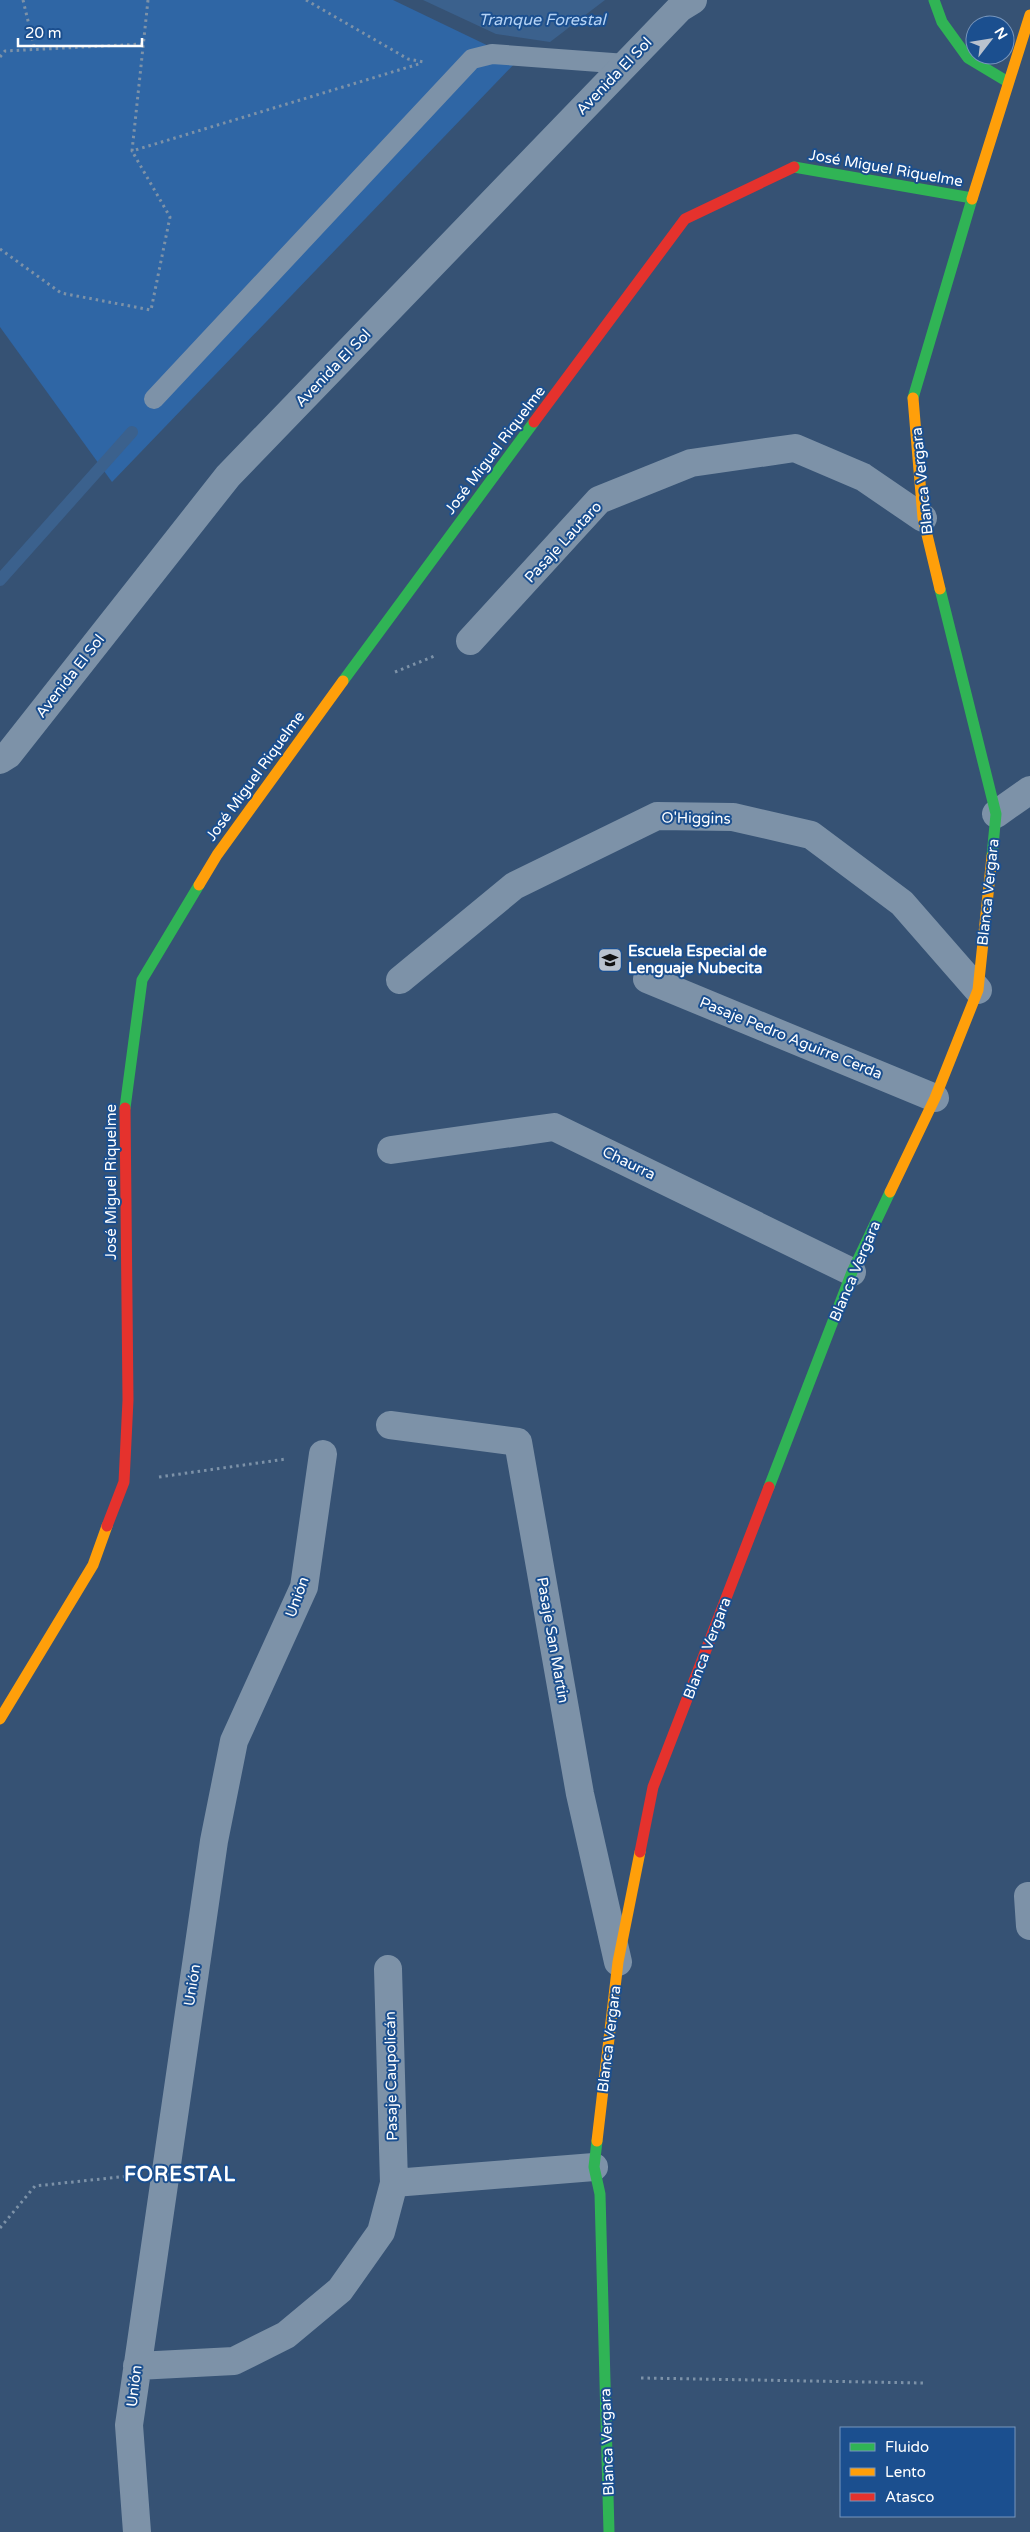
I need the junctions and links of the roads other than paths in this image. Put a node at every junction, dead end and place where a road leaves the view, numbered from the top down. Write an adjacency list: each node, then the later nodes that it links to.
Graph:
1 (693, 0): 4 (street, Avenida El Sol)
2 (934, 0): 5 (street)
3 (1030, 15): 5 (street, Blanca Vergara)
4 (626, 64): 7 (lane); 10 (street, Avenida El Sol)
5 (1008, 82): 6 (street, Blanca Vergara)
6 (972, 198): 8 (street, Blanca Vergara); 21 (street, José Miguel Riquelme)
7 (154, 399)
8 (923, 518): 9 (street, Pasaje Lautaro); 12 (street, Blanca Vergara)
9 (470, 641)
10 (0, 760)
11 (1030, 790): 12 (street)
12 (996, 814): 15 (street, Blanca Vergara)
13 (647, 979): 16 (street, Pasaje Pedro Aguirre Cerda)
14 (400, 980): 15 (street, O'Higgins)
15 (978, 990): 16 (street, Blanca Vergara)
16 (935, 1098): 18 (street, Blanca Vergara)
17 (391, 1150): 18 (street, Chaurra)
18 (852, 1272): 24 (street, Blanca Vergara)
19 (390, 1425): 24 (street, Pasaje San Martin)
20 (324, 1454): 28 (street, Unión)
21 (0, 1720)
22 (1028, 1896): 23 (street)
23 (1030, 1926)
24 (618, 1962): 26 (street, Blanca Vergara)
25 (388, 1969): 27 (street, Pasaje Caupolicán)
26 (594, 2167): 27 (street); 29 (street, Blanca Vergara)
27 (394, 2183): 28 (street, Pasaje Caupolicán)
28 (137, 2366): 30 (street, Unión)
29 (614, 2526)
30 (136, 2532)

